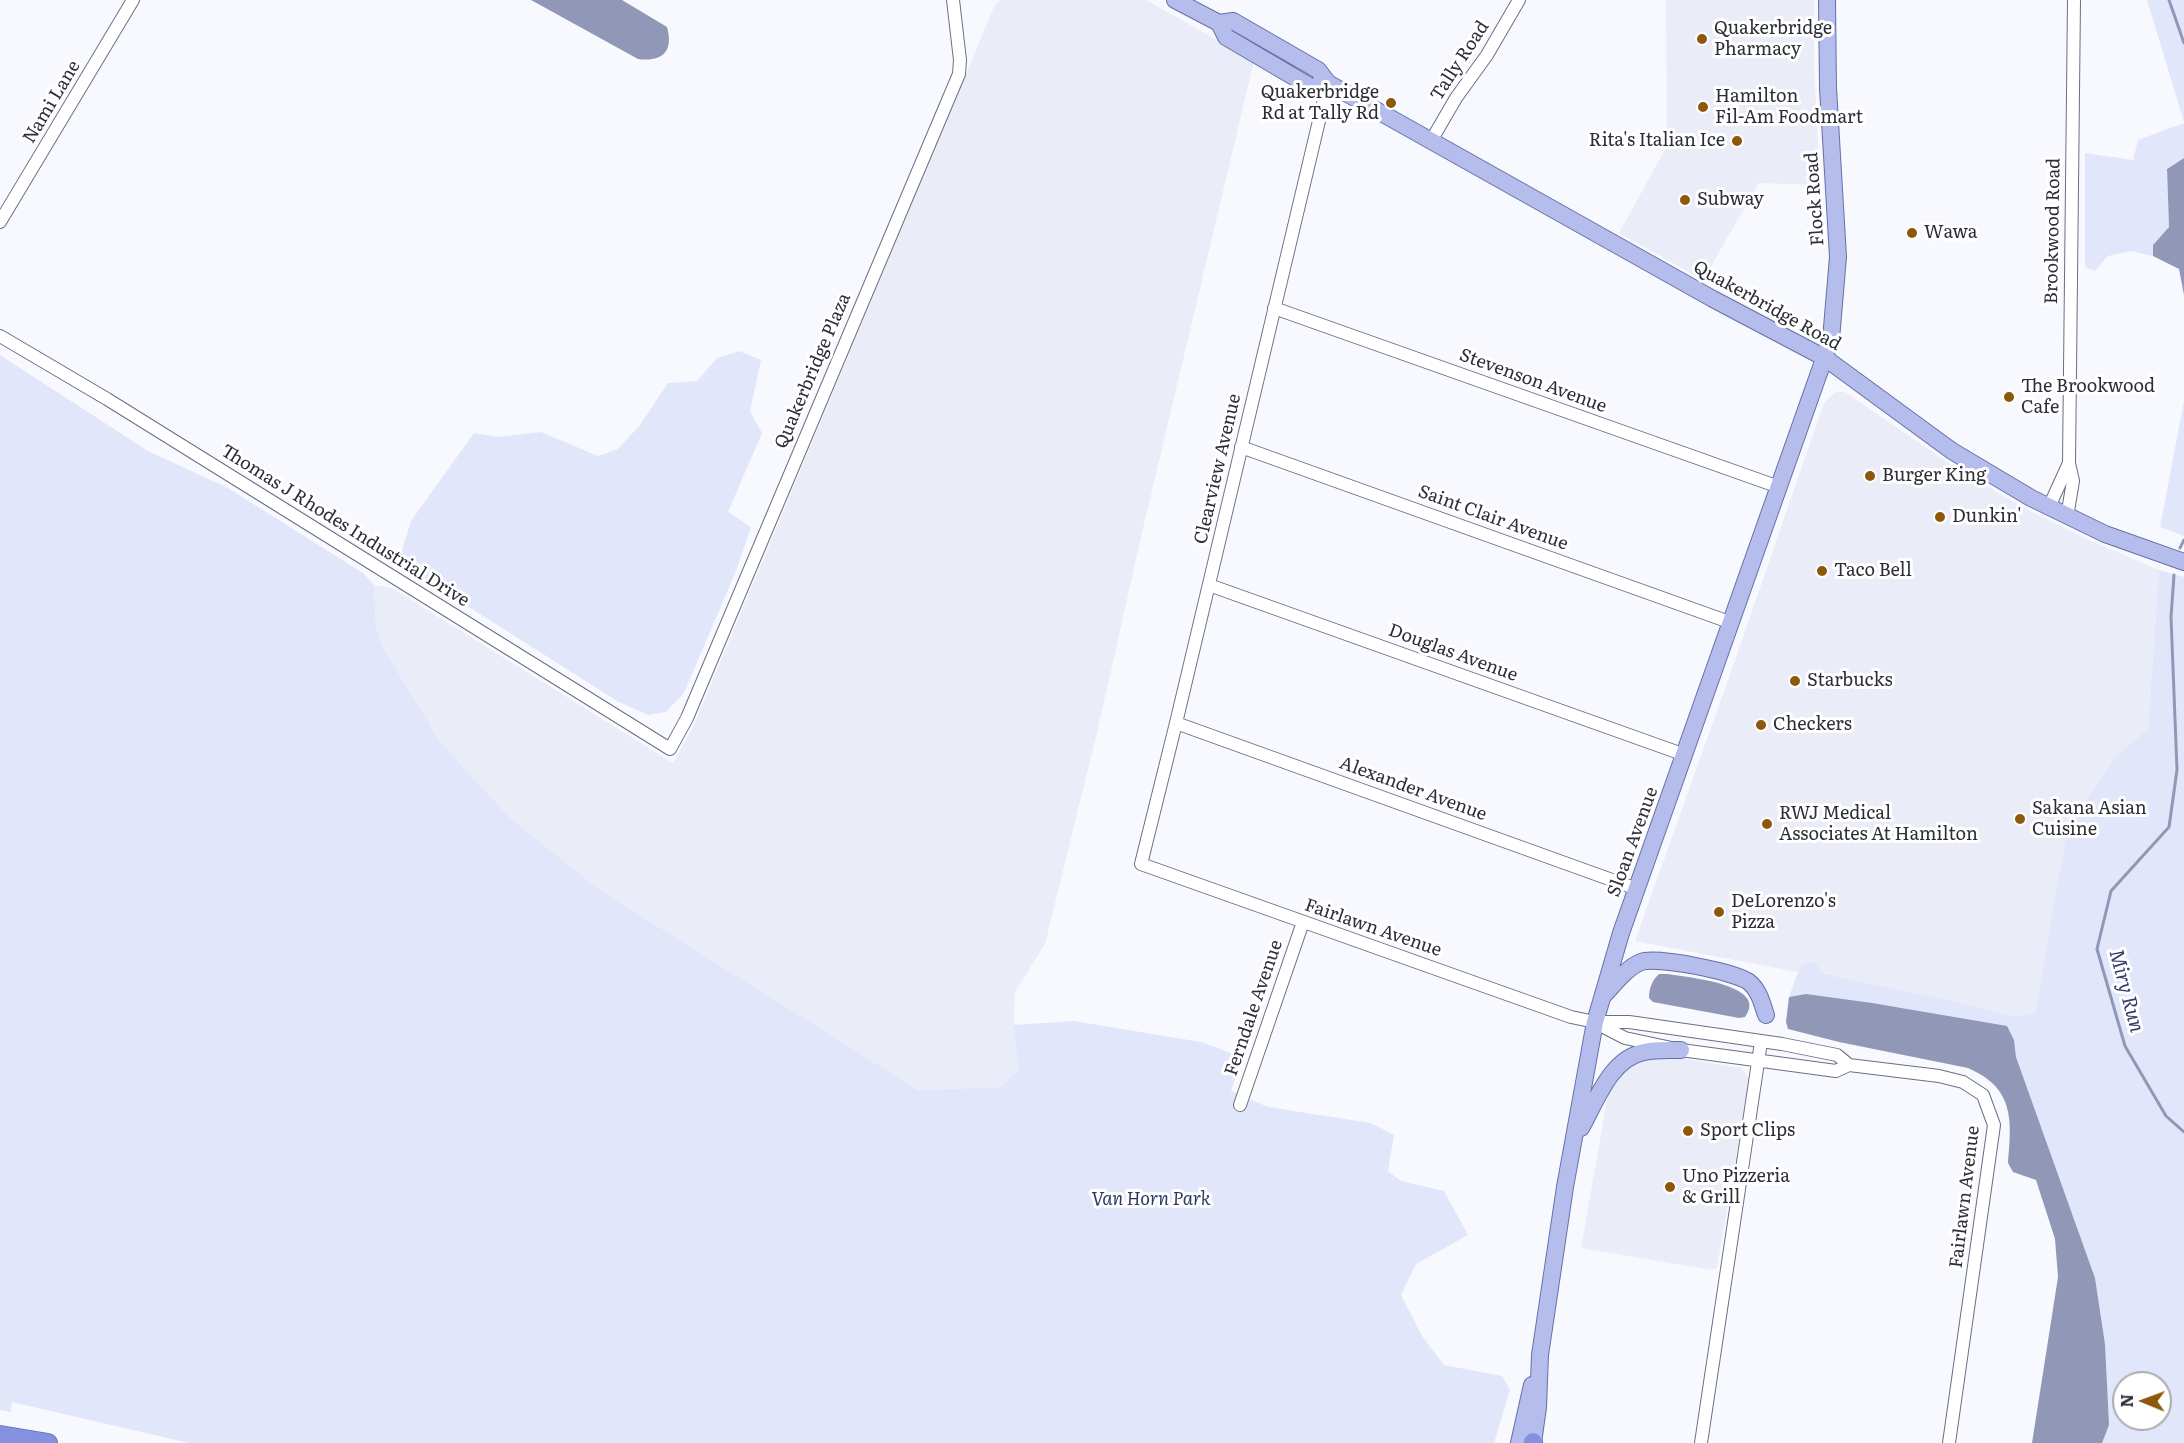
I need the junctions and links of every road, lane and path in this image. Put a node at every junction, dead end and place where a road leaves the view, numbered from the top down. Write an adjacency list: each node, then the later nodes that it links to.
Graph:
1 (133, 0): 9 (street, Nami Lane)
2 (953, 0): 22 (street, Quakerbridge Plaza)
3 (1175, 0): 7 (main road, Quakerbridge Road)
4 (1519, 0): 8 (street, Tally Road)
5 (1827, 0): 12 (main road, Flock Road)
6 (2074, 0): 14 (street, Brookwood Road)
7 (1328, 83): 8 (main road, Quakerbridge Road); 10 (street, Clearview Avenue)
8 (1431, 141): 12 (main road, Quakerbridge Road)
9 (0, 222)
10 (1274, 308): 13 (street, Clearview Avenue); 15 (street, Stevenson Avenue)
11 (0, 336): 22 (street, Thomas J Rhodes Industrial Drive)
12 (1825, 358): 15 (main road, Sloan Avenue); 16 (main road, Quakerbridge Road)
13 (1241, 447): 19 (street, Clearview Avenue); 20 (street, Saint Clair Avenue)
14 (2069, 463): 16 (street, Brookwood Road); 17 (street, Brookwood Road)
15 (1779, 487): 20 (main road, Sloan Avenue)
16 (2049, 507): 17 (main road, Quakerbridge Road)
17 (2067, 517): 18 (main road, Quakerbridge Road)
18 (2184, 562)
19 (1209, 585): 21 (street, Clearview Avenue); 23 (street, Douglas Avenue)
20 (1732, 623): 23 (main road, Sloan Avenue)
21 (1176, 723): 24 (street, Clearview Avenue); 25 (street, Alexander Avenue)
22 (670, 750)
23 (1685, 755): 25 (main road, Sloan Avenue)
24 (1141, 864): 26 (street, Fairlawn Avenue)
25 (1637, 889): 27 (main road, Sloan Avenue)
26 (1303, 922): 29 (street, Fairlawn Avenue); 34 (street, Ferndale Avenue)
27 (1601, 998): 28 (main road); 29 (main road, Sloan Avenue)
28 (1766, 1015)
29 (1595, 1022): 30 (street, Fairlawn Avenue); 31 (street, Fairlawn Avenue); 35 (main road, Sloan Avenue)
30 (1761, 1042): 32 (street); 33 (street, Fairlawn Avenue)
31 (1681, 1050): 32 (street, Fairlawn Avenue); 35 (main road)
32 (1758, 1062): 33 (street, Fairlawn Avenue); 39 (street)
33 (1849, 1065): 40 (street, Fairlawn Avenue)
34 (1240, 1105)
35 (1574, 1140): 38 (main road, Sloan Avenue)
36 (0, 1435): 37 (highway)
37 (48, 1443)
38 (1529, 1443)
39 (1701, 1443)
40 (1949, 1443)

